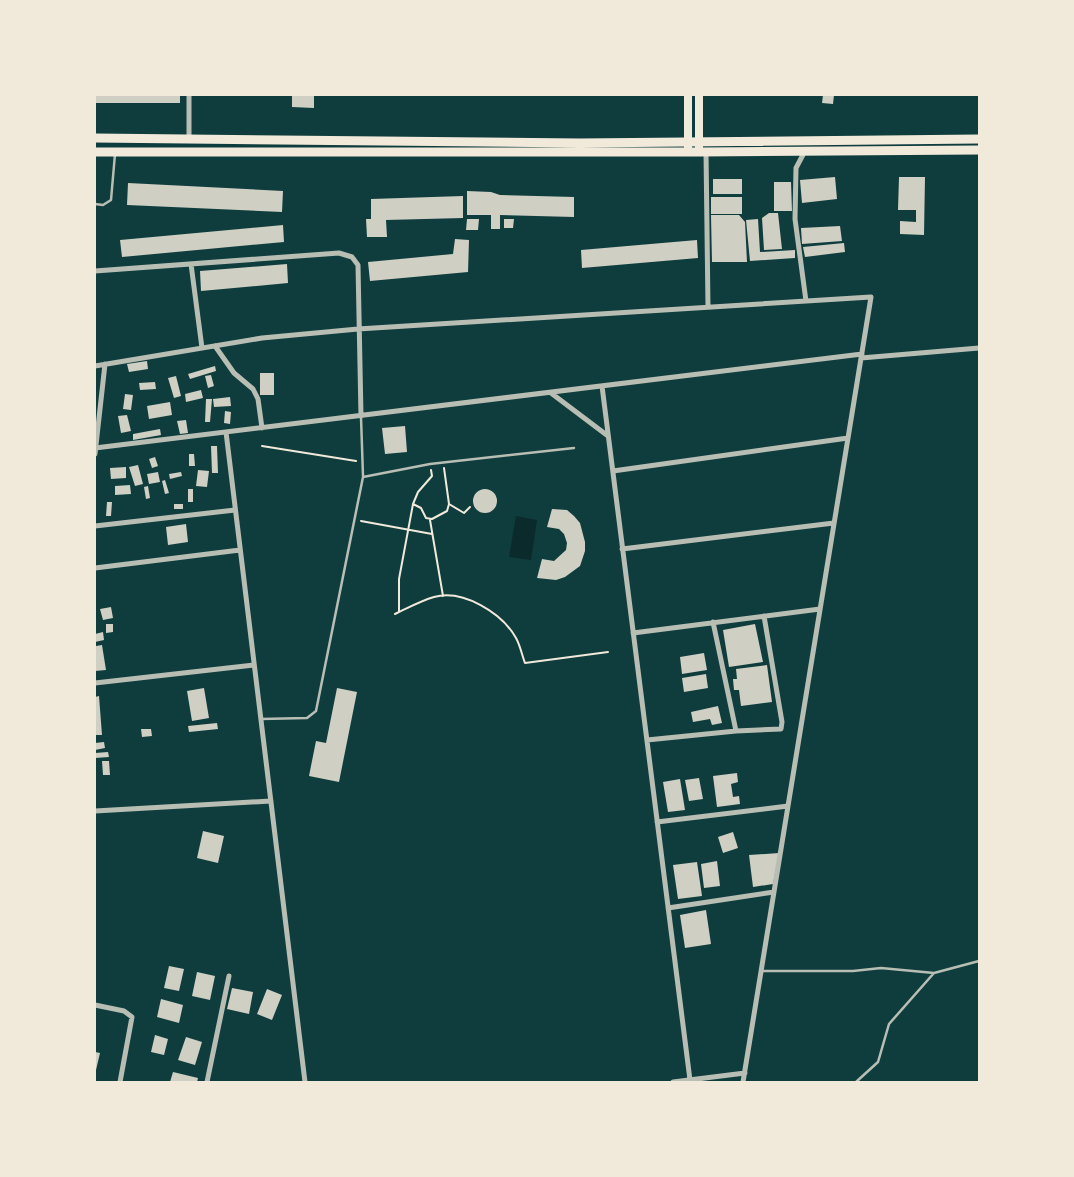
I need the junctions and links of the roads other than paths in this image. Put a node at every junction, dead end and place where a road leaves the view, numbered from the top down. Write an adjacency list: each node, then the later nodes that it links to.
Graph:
1 (189, 95): 5 (street)
2 (688, 95): 8 (main road)
3 (698, 95): 7 (main road)
4 (95, 138): 5 (main road)
5 (189, 139): 8 (main road)
6 (979, 139): 7 (main road)
7 (699, 142): 8 (main road); 13 (main road)
8 (688, 147): 12 (main road); 13 (main road)
9 (979, 150): 10 (main road)
10 (805, 151): 13 (main road); 17 (street)
11 (95, 152): 12 (main road)
12 (115, 152): 14 (lane)
13 (702, 152): 18 (street)
14 (95, 204)
15 (191, 264): 16 (street); 19 (street); 21 (street)
16 (95, 272)
17 (806, 301): 18 (street); 23 (street)
18 (708, 307): 19 (street)
19 (358, 329): 20 (street); 28 (street)
20 (215, 346): 21 (street); 29 (street)
21 (202, 348): 24 (street)
22 (979, 348): 23 (street)
23 (862, 356): 26 (street); 32 (street)
24 (105, 364): 25 (street); 33 (street)
25 (95, 366)
26 (602, 386): 27 (street); 31 (street)
27 (551, 392): 28 (street); 31 (street)
28 (361, 416): 29 (street); 37 (lane)
29 (262, 428): 30 (street)
30 (226, 432): 33 (street); 38 (street)
31 (608, 436): 36 (street)
32 (848, 438): 36 (street); 39 (street)
33 (96, 448): 35 (street)
34 (574, 448): 37 (lane)
35 (95, 454)
36 (613, 471): 41 (street)
37 (362, 476): 50 (lane)
38 (235, 510): 40 (street); 42 (street)
39 (834, 523): 41 (street); 44 (street)
40 (95, 526)
41 (622, 549): 47 (street)
42 (240, 550): 43 (street); 48 (street)
43 (95, 568)
44 (820, 608): 45 (street); 54 (street)
45 (764, 616): 46 (street); 51 (street)
46 (713, 622): 47 (street); 51 (street)
47 (633, 633): 52 (street)
48 (254, 666): 49 (street); 50 (street)
49 (95, 682)
50 (261, 719): 53 (street)
51 (736, 731): 52 (street)
52 (647, 740): 56 (street)
53 (271, 801): 55 (street); 68 (street)
54 (788, 806): 56 (street); 57 (street)
55 (95, 811)
56 (657, 822): 58 (street)
57 (774, 892): 58 (street); 60 (street)
58 (668, 908): 65 (street)
59 (979, 961): 61 (lane)
60 (762, 971): 61 (lane); 64 (street)
61 (934, 973): 71 (lane)
62 (229, 976): 67 (street)
63 (95, 1005): 66 (street)
64 (745, 1073): 65 (street); 70 (street)
65 (690, 1080): 69 (street)
66 (120, 1082)
67 (207, 1082)
68 (305, 1082)
69 (673, 1082)
70 (743, 1082)
71 (856, 1082)

